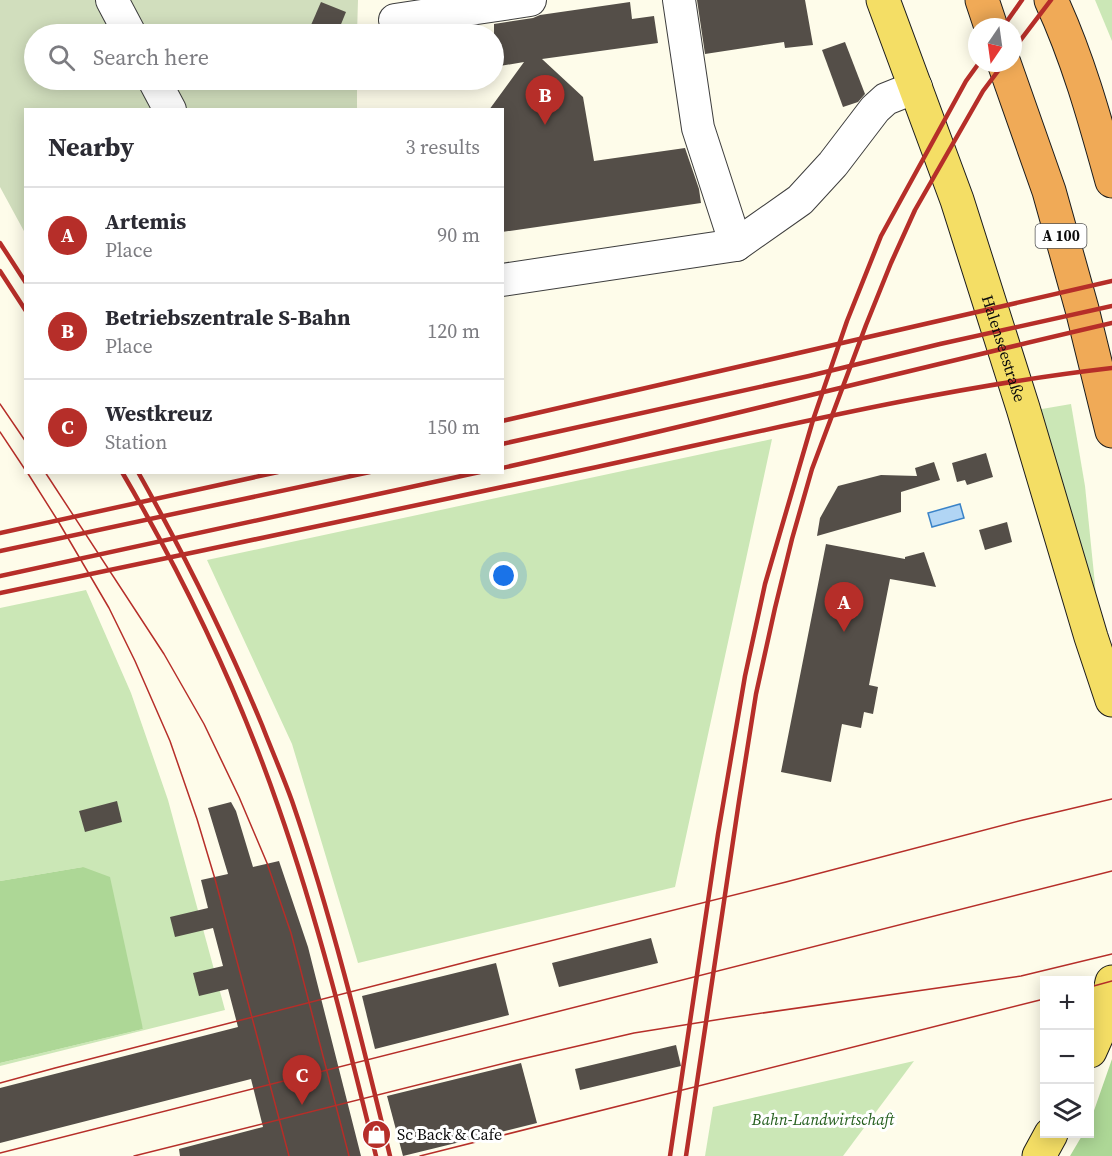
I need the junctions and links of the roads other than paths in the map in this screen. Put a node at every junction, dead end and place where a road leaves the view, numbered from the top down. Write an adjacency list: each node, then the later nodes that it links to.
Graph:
1 (112, 0): 9 (lane)
2 (530, 0): 8 (lane)
3 (680, 0): 15 (lane)
4 (883, 0): 11 (main road, Halenseestraße)
5 (981, 0): 7 (highway)
6 (1051, 0): 14 (highway)
7 (988, 18)
8 (395, 20)
9 (125, 24)
10 (1007, 72): 17 (highway, A 100)
11 (916, 87): 15 (lane); 18 (main road, Halenseestraße)
12 (159, 90): 13 (lane)
13 (169, 108)
14 (1112, 181)
15 (736, 245): 16 (lane)
16 (504, 280)
17 (1110, 422)
18 (1112, 700)
19 (1112, 982): 20 (main road)
20 (1094, 1041)
21 (1048, 1138): 22 (main road)
22 (1039, 1156)

